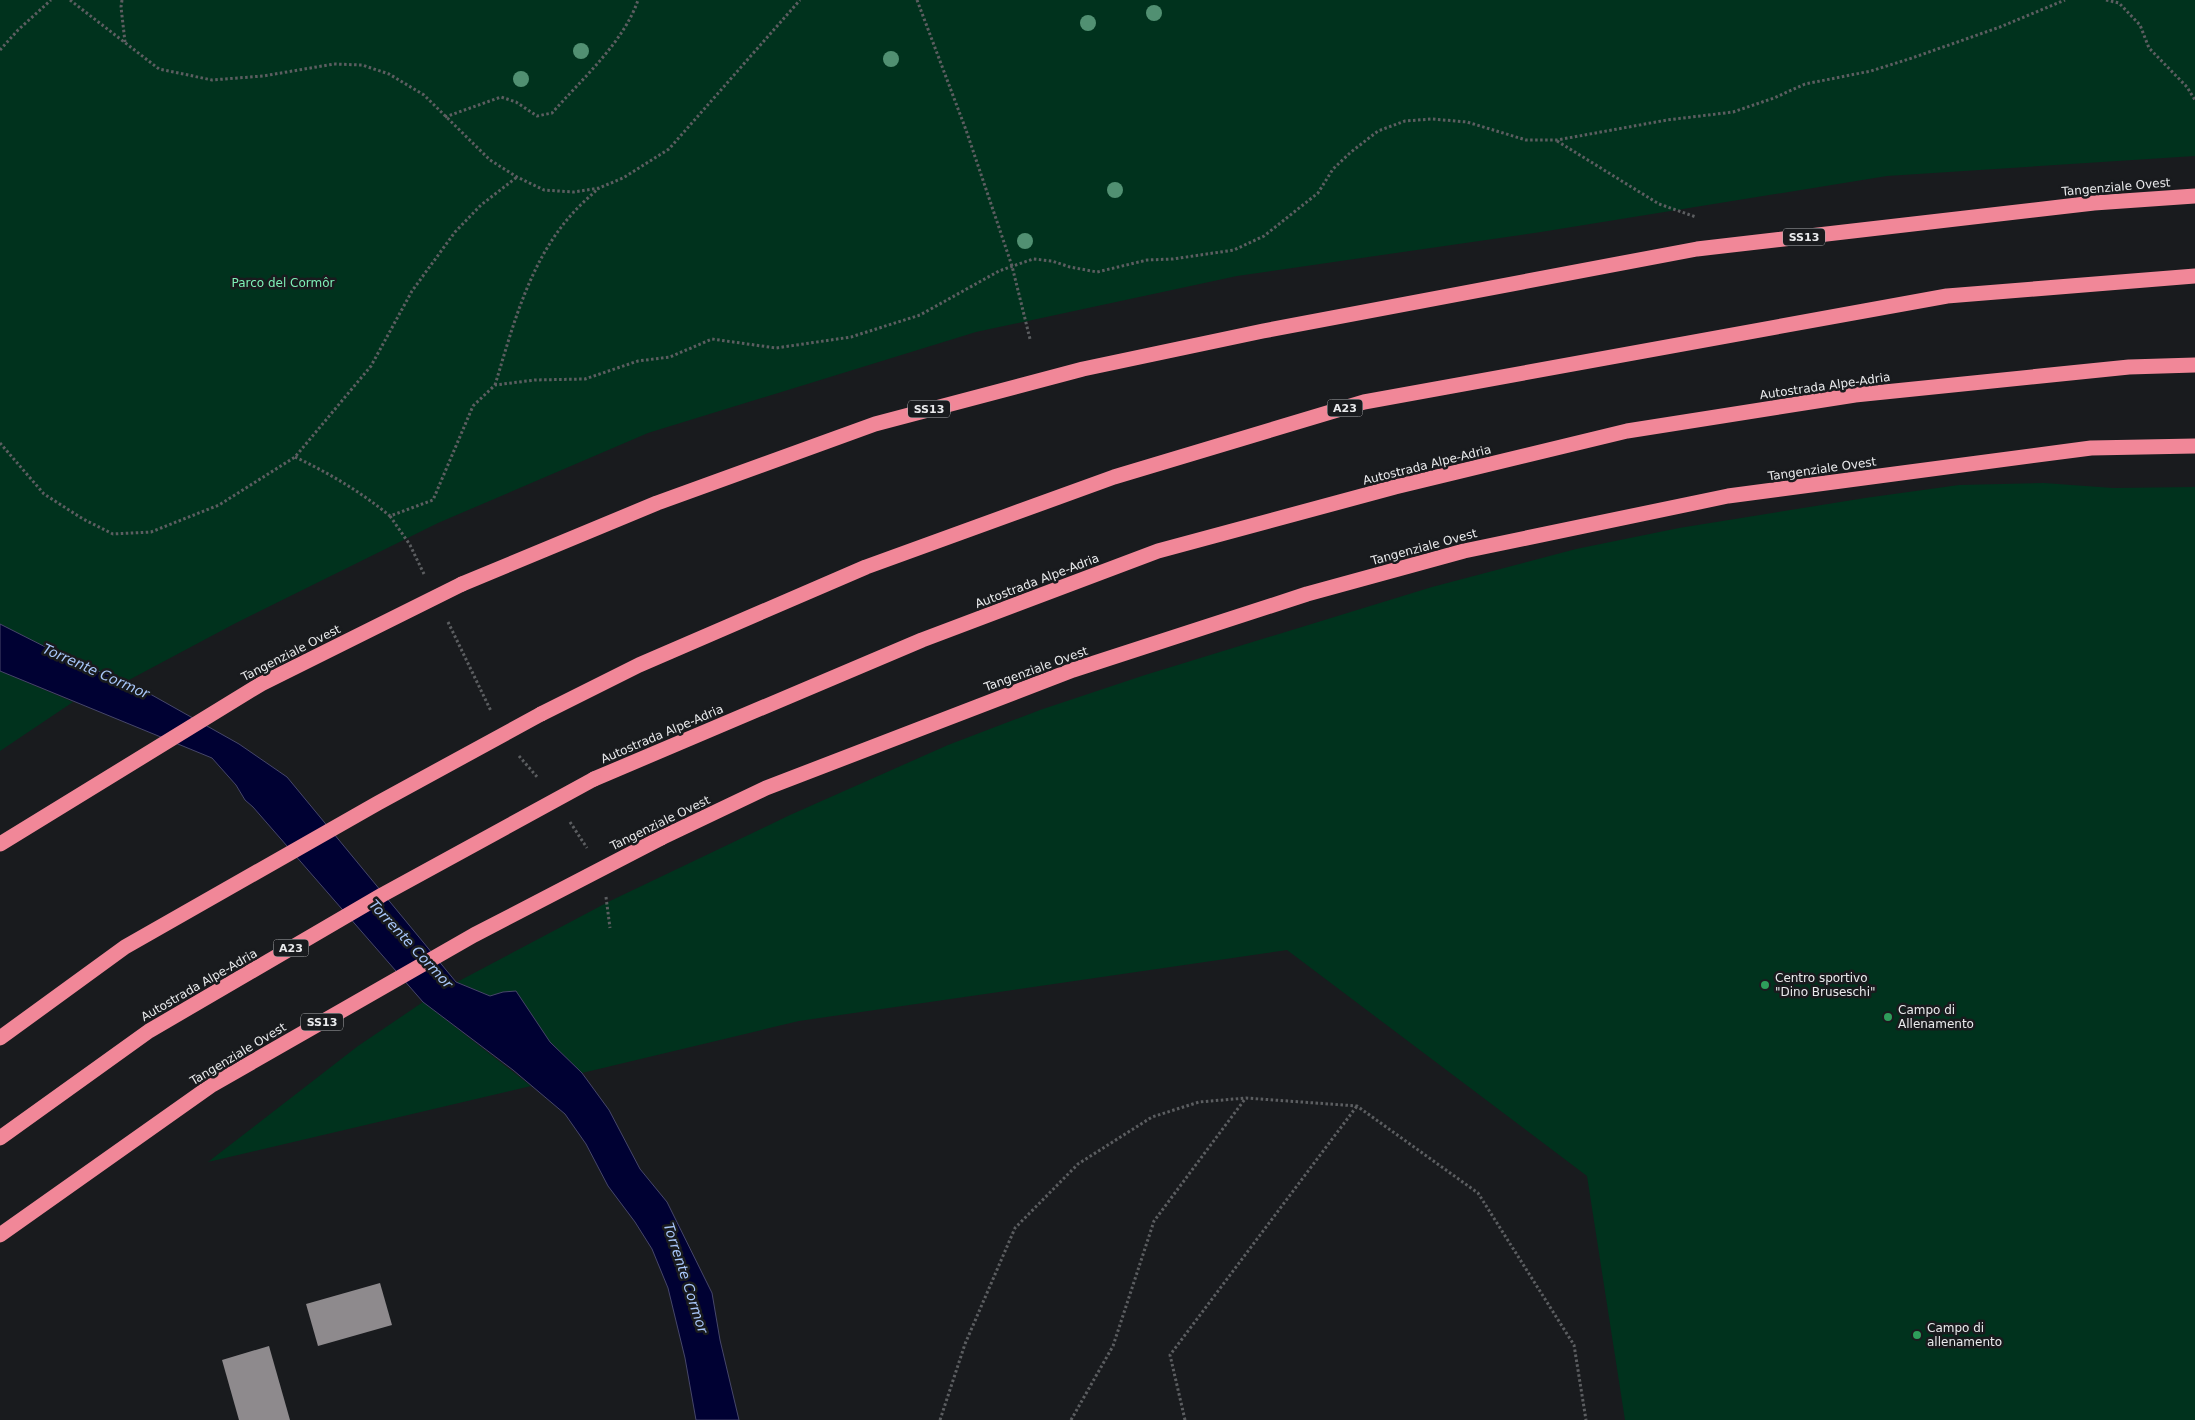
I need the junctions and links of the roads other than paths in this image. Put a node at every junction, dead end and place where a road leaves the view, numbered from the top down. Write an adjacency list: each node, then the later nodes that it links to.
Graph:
1 (2195, 196): 5 (highway, Tangenziale Ovest / SS13, bridge)
2 (2195, 276): 6 (highway, A23, bridge)
3 (2195, 365): 7 (highway, Autostrada Alpe-Adria / A23, bridge)
4 (2195, 446): 8 (highway, Tangenziale Ovest / SS13, bridge)
5 (0, 844)
6 (0, 1038)
7 (0, 1138)
8 (0, 1234)

